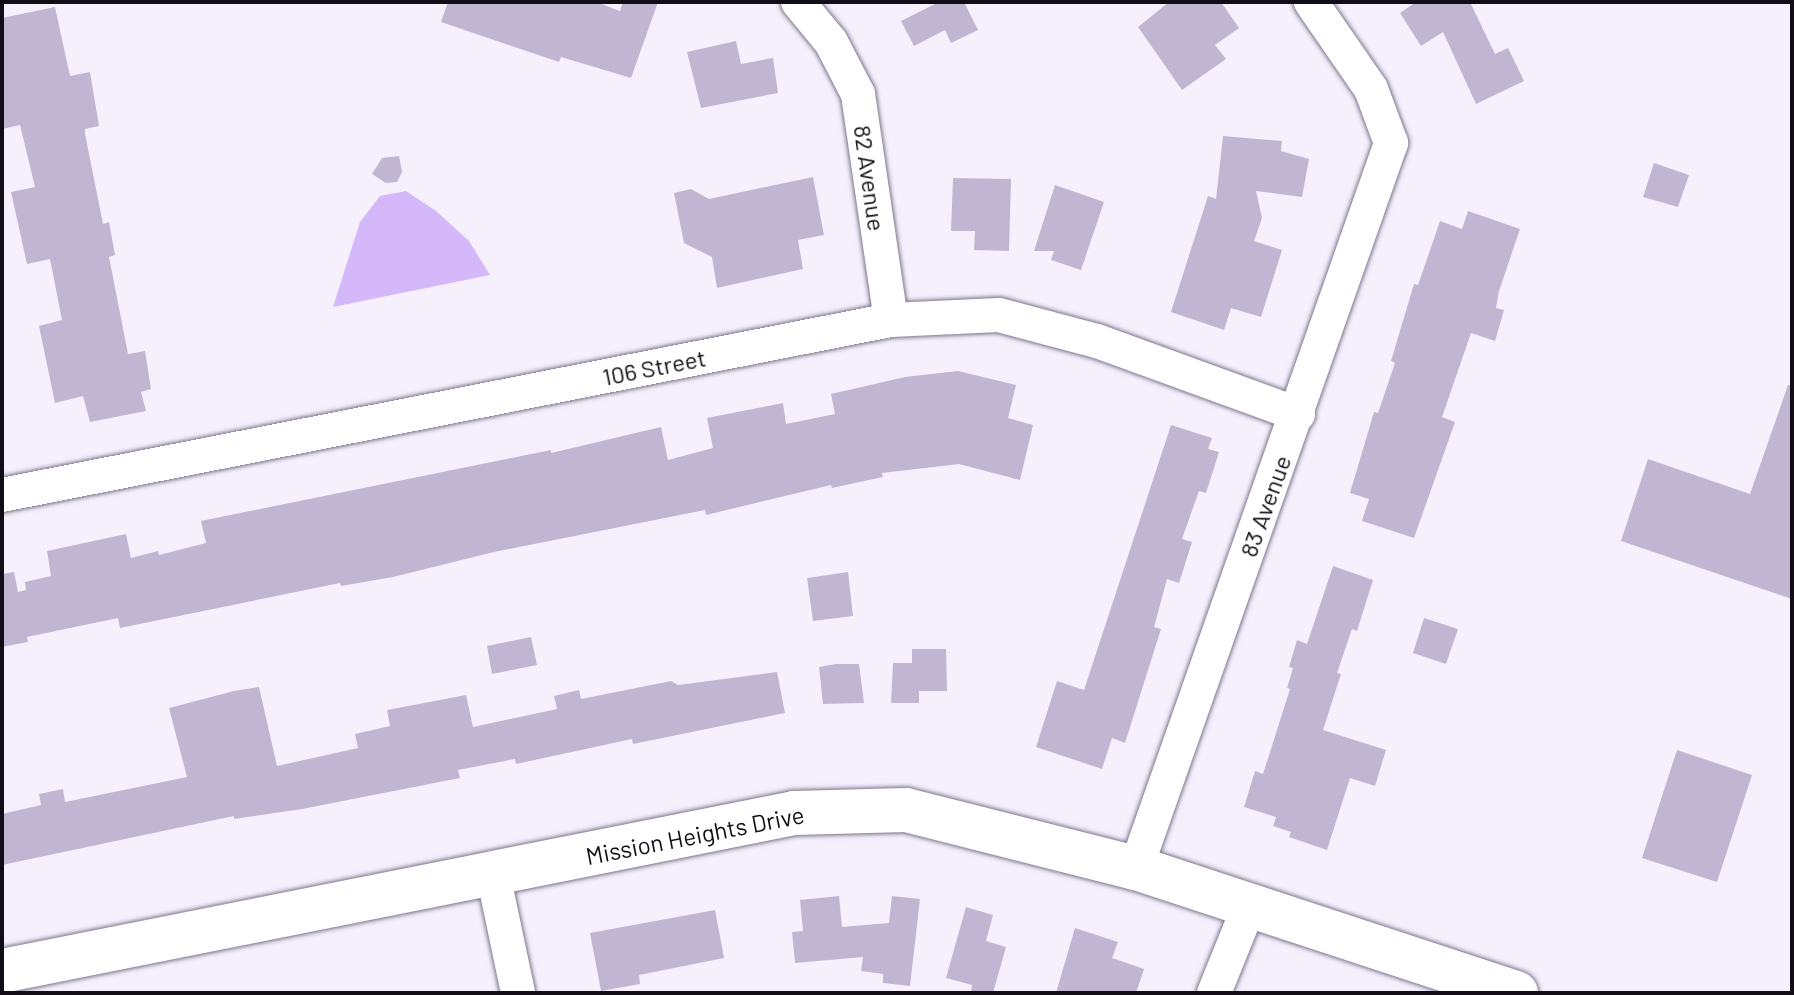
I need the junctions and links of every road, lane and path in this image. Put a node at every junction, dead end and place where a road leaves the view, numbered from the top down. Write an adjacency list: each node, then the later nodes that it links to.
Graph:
1 (798, 2): 3 (street, 82 Avenue)
2 (1311, 2): 4 (street, 83 Avenue)
3 (891, 320): 4 (street, 106 Street); 5 (street, 106 Street)
4 (1298, 414): 6 (street, 83 Avenue)
5 (2, 495)
6 (1136, 868): 7 (street, Mission Heights Drive); 8 (street, Mission Heights Drive)
7 (493, 874): 9 (street, Mission Heights Drive); 10 (street)
8 (1250, 904): 11 (street); 12 (street, Mission Heights Drive)
9 (2, 971)
10 (518, 993)
11 (1214, 993)
12 (1516, 993)

